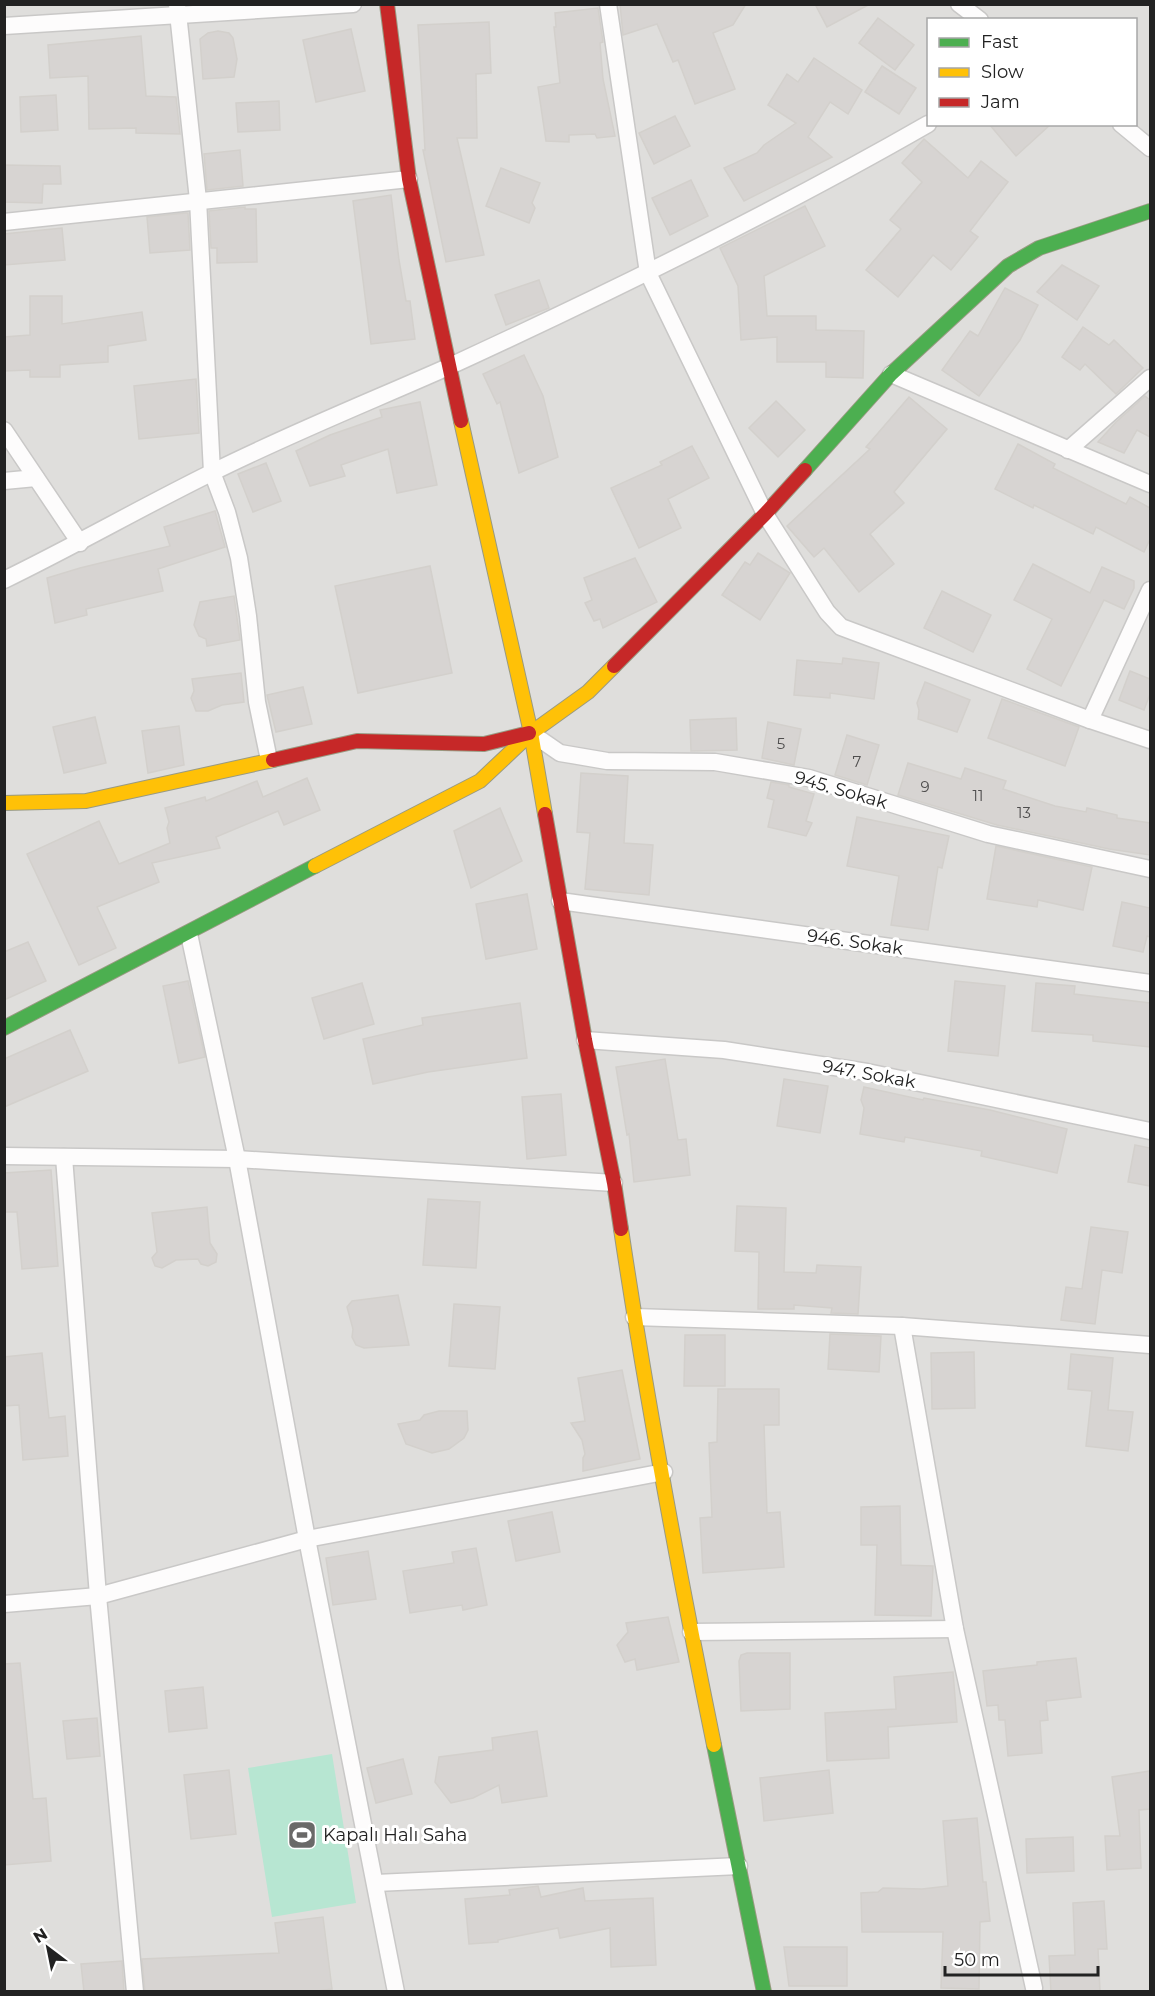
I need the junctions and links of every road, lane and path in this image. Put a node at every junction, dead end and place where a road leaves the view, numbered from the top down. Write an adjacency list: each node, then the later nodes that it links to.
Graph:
1 (353, 4): 5 (street)
2 (387, 4): 11 (street)
3 (608, 4): 15 (street)
4 (959, 4): 6 (street)
5 (178, 10): 7 (street); 12 (street)
6 (977, 18)
7 (4, 26)
8 (927, 125): 15 (street)
9 (1123, 126): 10 (street)
10 (1150, 148)
11 (409, 179): 12 (street); 16 (street)
12 (198, 200): 14 (street); 21 (street)
13 (1150, 211): 17 (street)
14 (4, 222)
15 (648, 273): 16 (street); 25 (street)
16 (449, 366): 21 (street); 30 (street)
17 (891, 374): 20 (street); 25 (street)
18 (1150, 378): 20 (street)
19 (4, 430): 22 (street)
20 (1068, 450): 24 (street)
21 (212, 472): 26 (street); 32 (street)
22 (36, 478): 23 (street); 26 (street)
23 (4, 481)
24 (1150, 484)
25 (765, 514): 29 (street); 30 (street)
26 (80, 543): 27 (street)
27 (4, 580)
28 (1150, 590): 29 (street)
29 (1090, 720): 31 (street)
30 (531, 733): 32 (street); 34 (street, 945. Sokak); 35 (street); 36 (street)
31 (1150, 740)
32 (269, 760): 33 (street)
33 (4, 803)
34 (1150, 869)
35 (560, 901): 37 (street, 946. Sokak); 39 (street)
36 (189, 934): 38 (street); 43 (street)
37 (1150, 983)
38 (4, 1028)
39 (585, 1040): 40 (street, 947. Sokak); 44 (street)
40 (1150, 1131)
41 (4, 1156): 42 (street)
42 (64, 1157): 43 (street); 50 (street)
43 (237, 1159): 44 (street); 49 (street)
44 (614, 1183): 45 (street)
45 (634, 1317): 46 (street); 48 (street)
46 (902, 1326): 47 (street); 52 (street)
47 (1150, 1345)
48 (664, 1472): 49 (street); 53 (street)
49 (306, 1539): 50 (street); 55 (street)
50 (98, 1596): 51 (street); 57 (street)
51 (4, 1604)
52 (955, 1629): 53 (street); 56 (street)
53 (691, 1632): 54 (street)
54 (739, 1866): 55 (street); 59 (street)
55 (376, 1882): 58 (street)
56 (1034, 1988)
57 (135, 1992)
58 (396, 1992)
59 (764, 1992)

